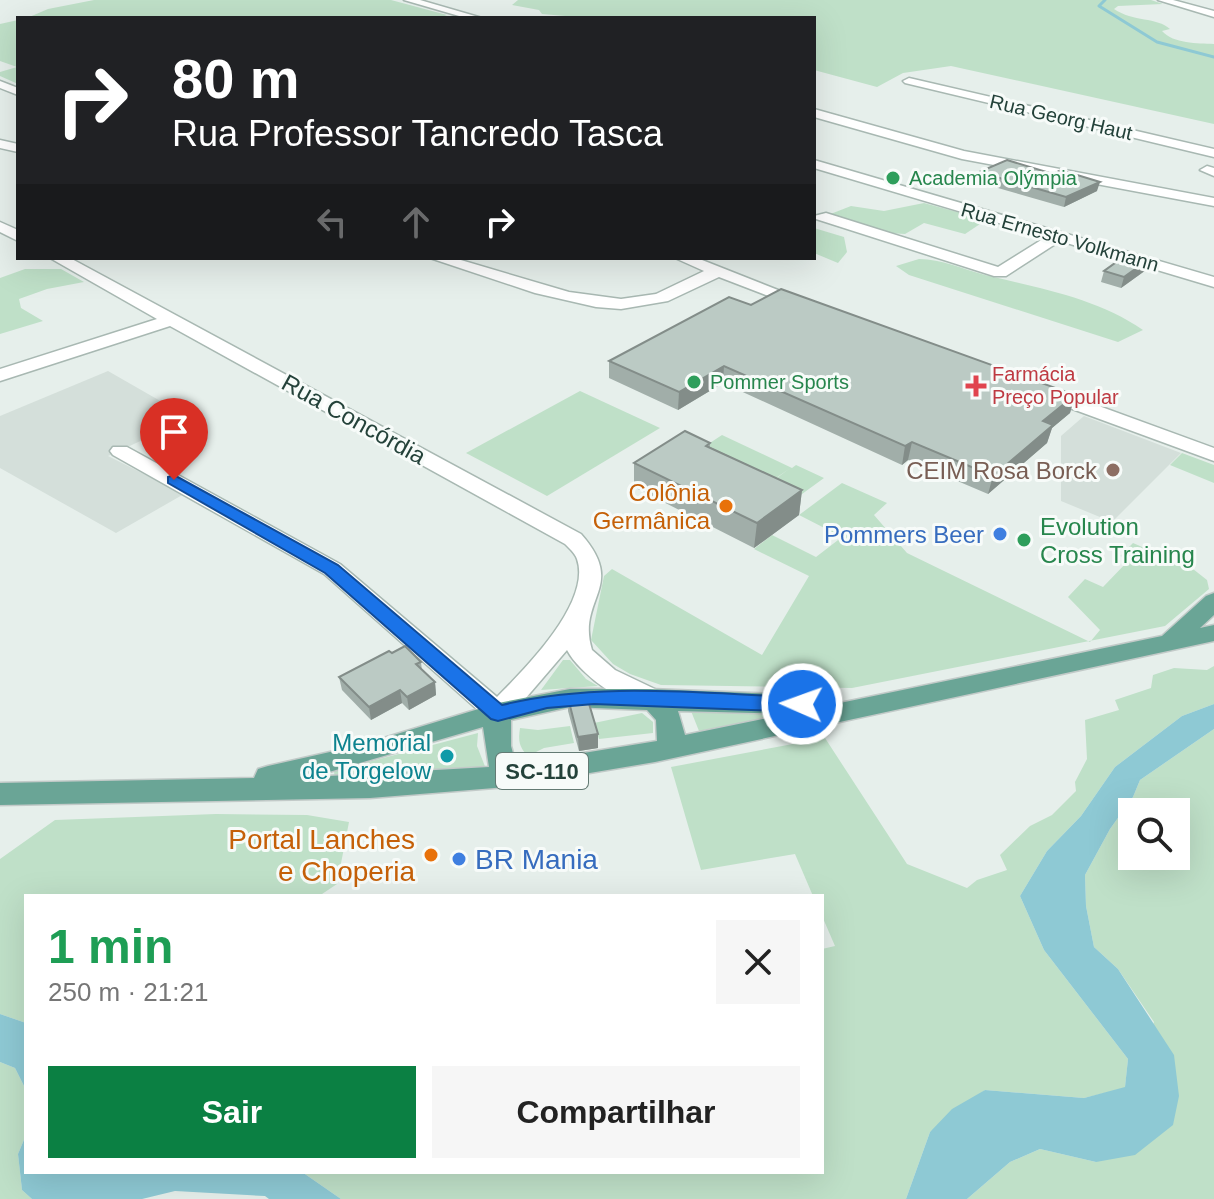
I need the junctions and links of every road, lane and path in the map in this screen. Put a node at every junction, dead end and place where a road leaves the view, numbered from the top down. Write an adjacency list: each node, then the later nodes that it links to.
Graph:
1 (409, 0): 4 (street)
2 (1163, 0): 3 (street)
3 (1212, 12)
4 (469, 16)
5 (909, 81): 7 (street, Rua Georg Haut)
6 (816, 114): 9 (street)
7 (1214, 153)
8 (816, 165): 11 (street, Rua Ernesto Volkmann)
9 (1214, 202)
10 (821, 216): 11 (street)
11 (1058, 236): 16 (street, Rua Ernesto Volkmann)
12 (62, 260): 18 (street, Rua Concórdia)
13 (445, 260): 15 (street)
14 (688, 260): 15 (street)
15 (718, 271): 17 (street)
16 (1214, 282)
17 (819, 309)
18 (171, 320): 19 (street); 24 (street, Rua Concórdia)
19 (0, 375)
20 (1031, 387): 22 (street)
21 (120, 451): 29 (street)
22 (1214, 455)
23 (1214, 601): 26 (main road)
24 (578, 615): 27 (street, Rua Concórdia); 29 (street, Rua Concórdia)
25 (1214, 633): 26 (main road, SC-110)
26 (1169, 642): 28 (main road, SC-110)
27 (650, 698): 28 (main road, SC-110); 29 (main road, SC-110); 30 (main road)
28 (863, 707): 30 (main road, SC-110)
29 (498, 713): 31 (main road); 32 (main road, SC-110)
30 (670, 748): 31 (main road, SC-110)
31 (507, 776): 32 (main road, SC-110)
32 (215, 788): 33 (main road, SC-110)
33 (0, 794)

